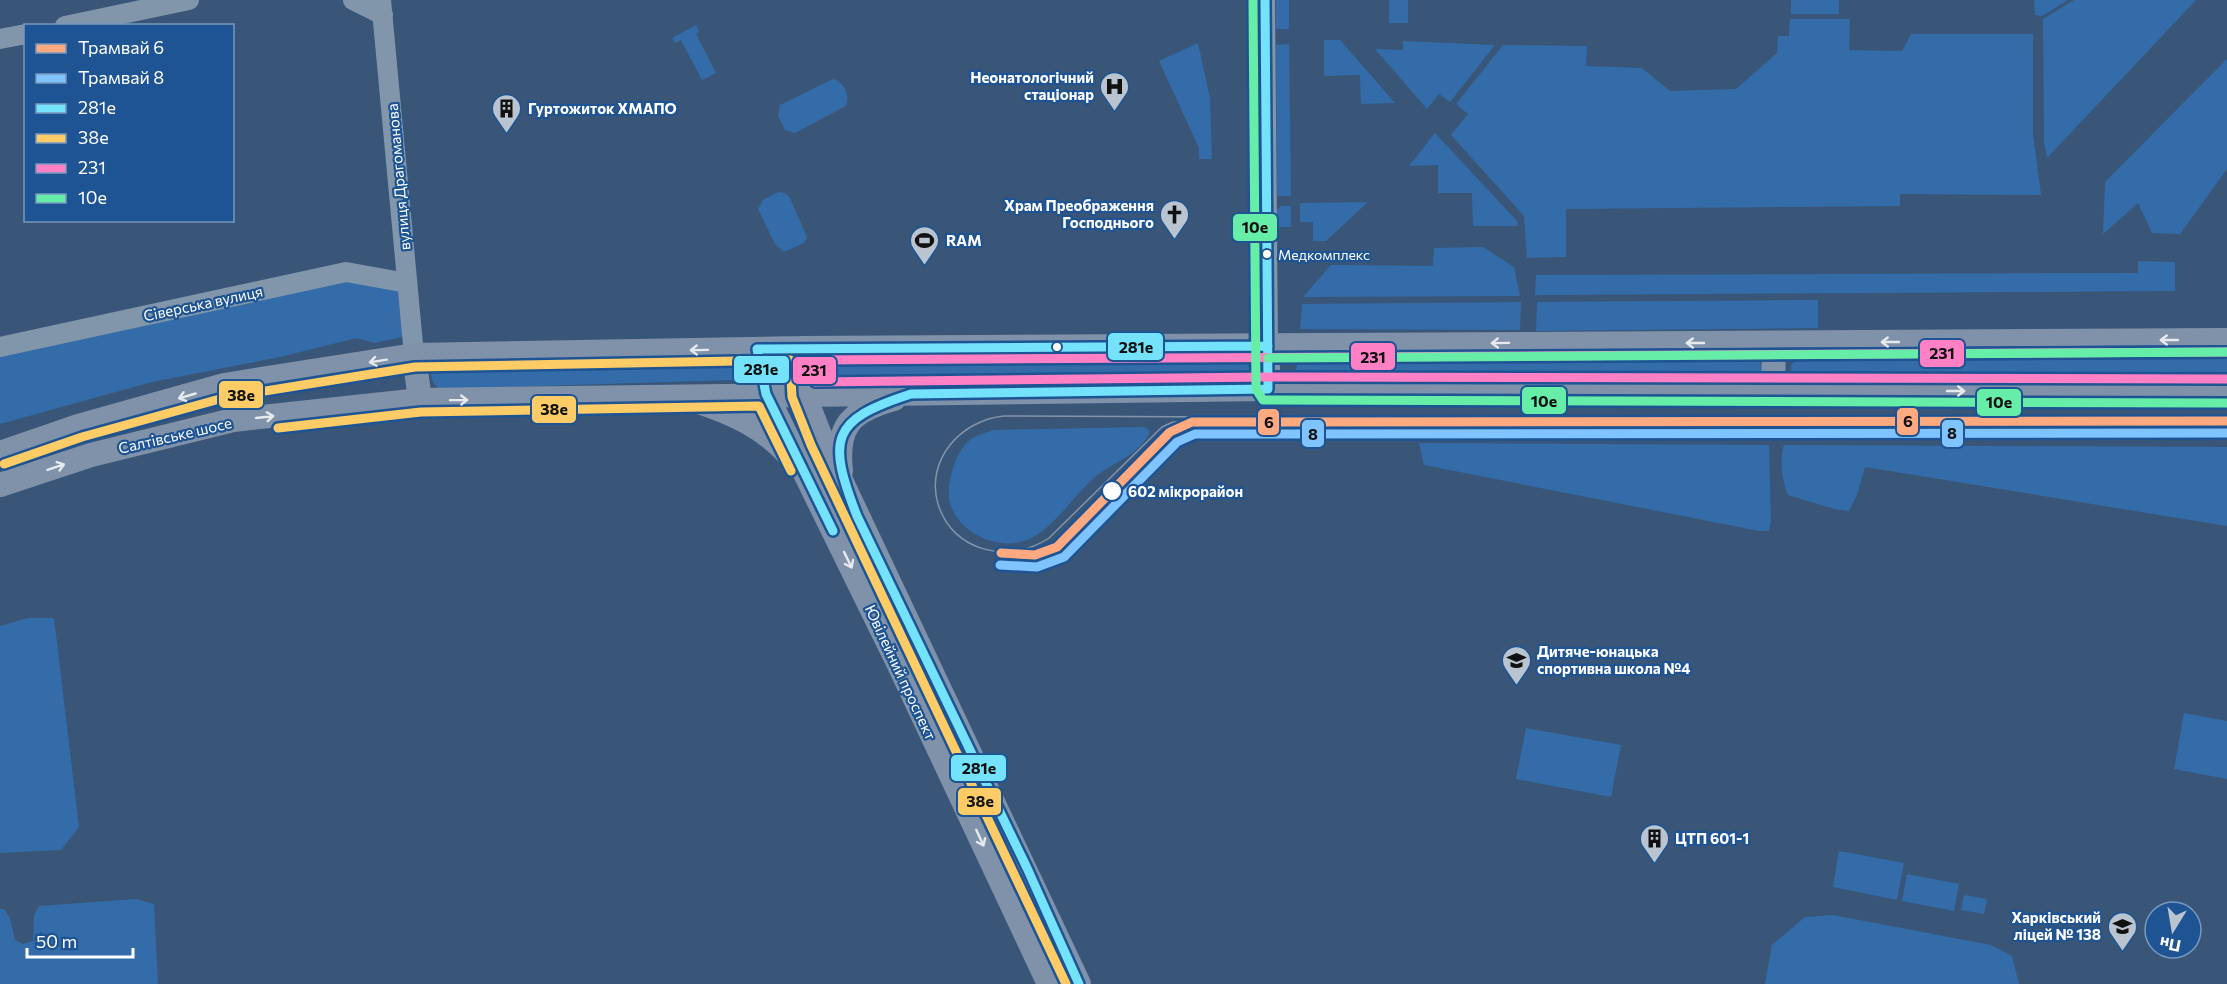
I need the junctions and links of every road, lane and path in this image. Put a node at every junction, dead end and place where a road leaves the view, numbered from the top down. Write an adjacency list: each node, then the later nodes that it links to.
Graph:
1 (189, 0): 5 (street)
2 (353, 0): 4 (street)
3 (1265, 0): 11 (street)
4 (382, 7): 8 (street, вулиця Драгоманова)
5 (74, 24)
6 (24, 33): 7 (street)
7 (0, 39)
8 (407, 283): 12 (street, Сіверська вулиця); 15 (street, вулиця Драгоманова)
9 (2227, 340): 10 (main road, one-way to 10)
10 (1774, 343): 11 (main road, one-way to 11); 17 (main road)
11 (1268, 346): 13 (main road); 16 (main road)
12 (0, 347)
13 (801, 348): 14 (main road); 20 (main road)
14 (757, 349): 15 (main road, one-way to 15); 19 (main road, Ювілейний проспект)
15 (414, 355): 23 (main road); 24 (main road, one-way to 24)
16 (1268, 389): 17 (main road, Салтівське шосе); 21 (main road, Салтівське шосе)
17 (1773, 391): 18 (main road, Салтівське шосе, one-way to 18)
18 (2227, 391)
19 (766, 394): 20 (main road, Салтівське шосе); 22 (main road, Салтівське шосе); 25 (main road, Ювілейний проспект)
20 (804, 394): 21 (main road, Салтівське шосе); 26 (main road, Ювілейний проспект)
21 (911, 394): 26 (main road)
22 (680, 395): 23 (main road, Салтівське шосе, one-way to 22); 25 (main road)
23 (420, 400): 27 (main road, Салтівське шосе, one-way to 23)
24 (0, 453)
25 (807, 477): 28 (main road, Ювілейний проспект, one-way to 28)
26 (843, 482): 29 (main road, Ювілейний проспект)
27 (0, 485)
28 (1049, 984)
29 (1080, 984)

